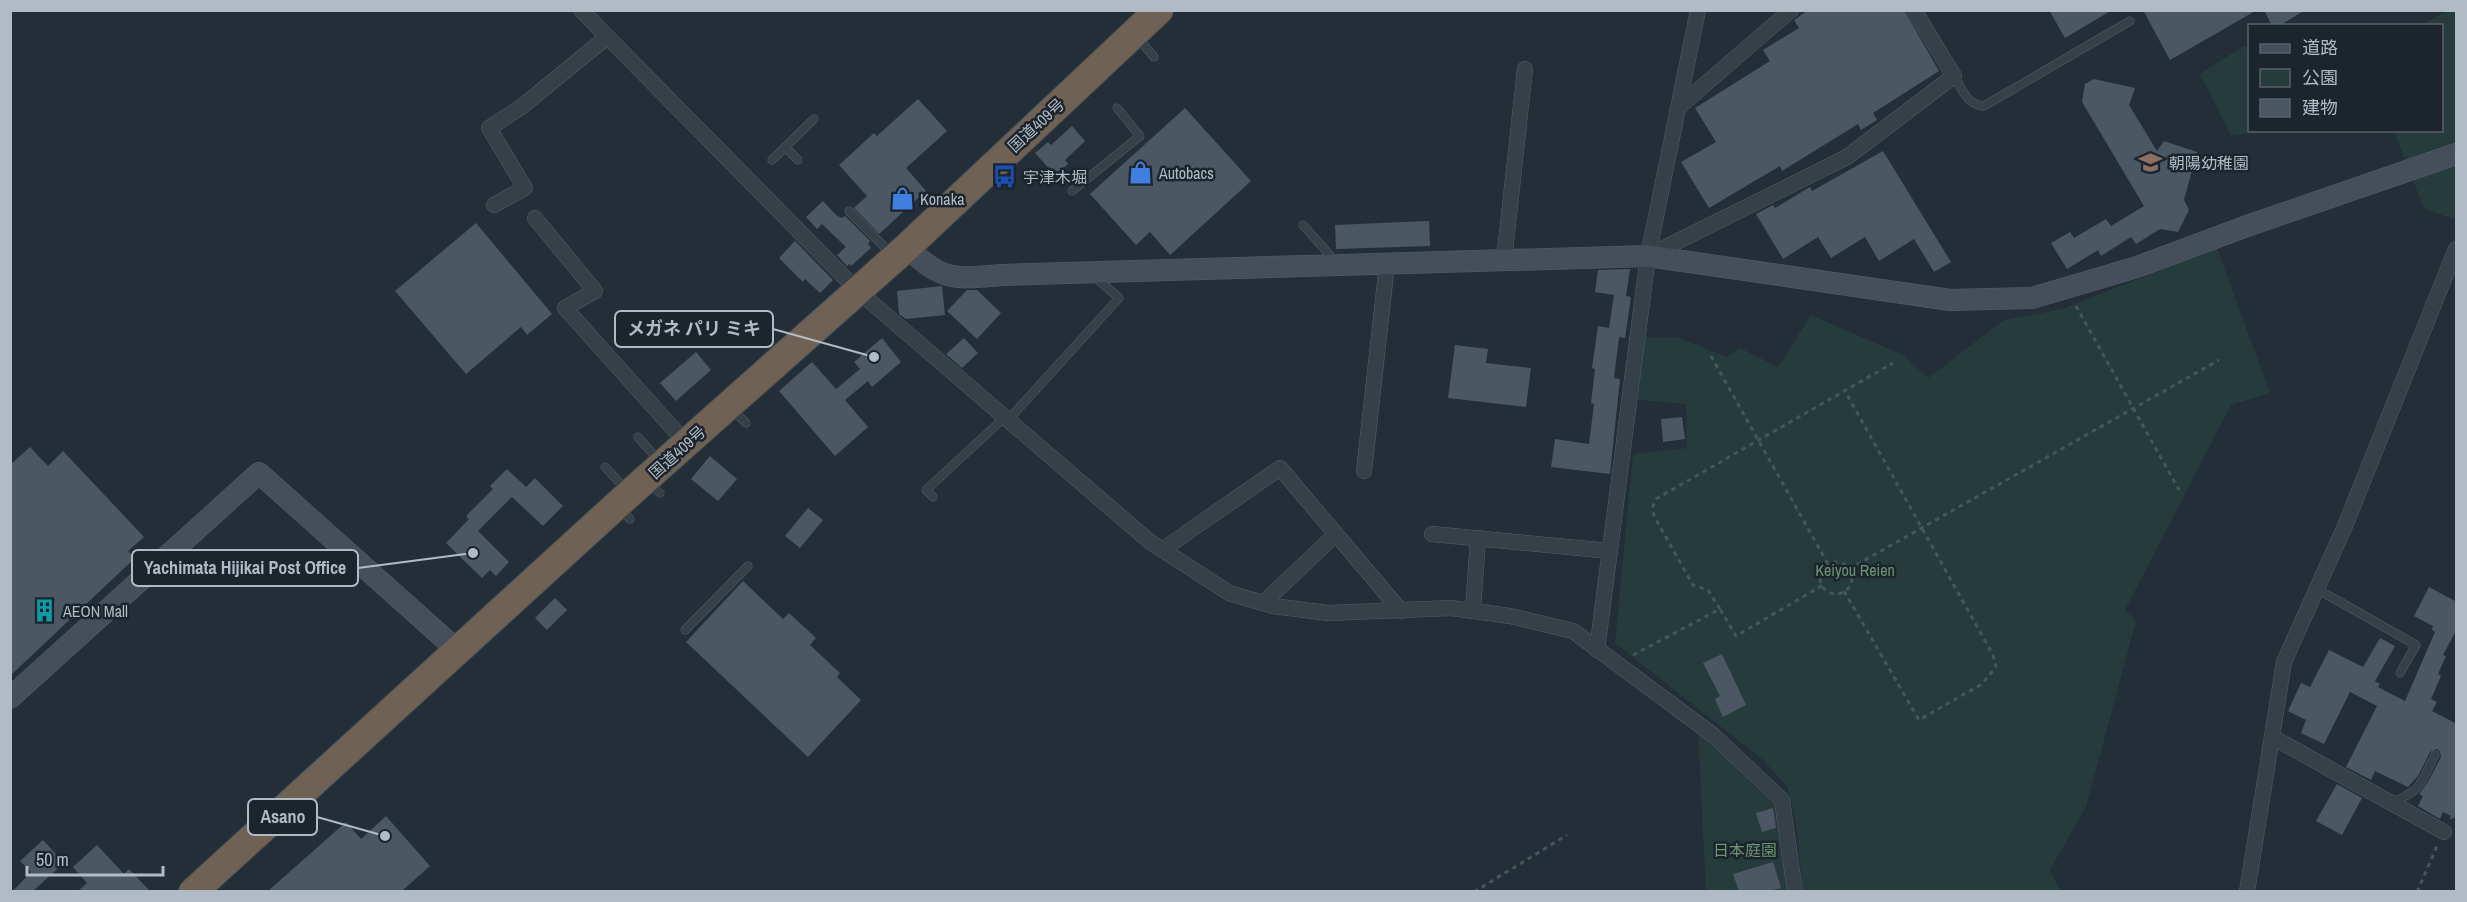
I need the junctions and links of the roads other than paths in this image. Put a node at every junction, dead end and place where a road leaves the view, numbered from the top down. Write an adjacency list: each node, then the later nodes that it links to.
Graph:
1 (581, 10): 8 (street)
2 (1698, 10): 12 (street)
3 (1791, 10): 12 (street)
4 (1914, 10): 11 (street)
5 (1156, 12): 7 (highway, 国道409号)
6 (2130, 21): 11 (lane)
7 (1134, 34): 9 (lane); 25 (highway, 国道409号)
8 (607, 37): 20 (street); 31 (street)
9 (1154, 57)
10 (1525, 69): 27 (street)
11 (1954, 76): 26 (street)
12 (1680, 106): 26 (street)
13 (1118, 108): 19 (lane)
14 (814, 119): 15 (lane)
15 (785, 147): 17 (lane); 18 (lane)
16 (2457, 154): 26 (street)
17 (771, 160)
18 (798, 160)
19 (1072, 191)
20 (494, 205)
21 (849, 211): 25 (lane)
22 (535, 218): 34 (street)
23 (1303, 225): 29 (lane)
24 (2457, 249): 45 (street)
25 (901, 253): 30 (street); 31 (highway, 国道409号)
26 (1648, 256): 27 (street); 43 (street)
27 (1504, 260): 28 (street)
28 (1387, 264): 29 (street); 36 (street)
29 (1338, 265): 30 (street)
30 (1091, 273): 32 (lane)
31 (858, 291): 32 (street); 34 (highway, 国道409号)
32 (1006, 419): 38 (lane); 42 (street)
33 (638, 437): 37 (lane)
34 (686, 443): 37 (highway, 国道409号)
35 (605, 466): 37 (lane)
36 (1364, 471)
37 (641, 493): 50 (highway, 国道409号)
38 (933, 497)
39 (1336, 534): 42 (street); 46 (street); 47 (street)
40 (1432, 534): 41 (street)
41 (1478, 538): 43 (street); 48 (street)
42 (1162, 550): 46 (street)
43 (1610, 551): 51 (street)
44 (748, 566): 49 (lane)
45 (2317, 589): 52 (lane); 54 (street)
46 (1263, 603): 47 (street)
47 (1401, 611): 48 (street)
48 (1473, 611): 51 (street)
49 (685, 630)
50 (458, 650): 53 (street); 58 (highway, 国道409号)
51 (1597, 650): 59 (street)
52 (2400, 673)
53 (10, 698)
54 (2272, 737): 56 (street); 60 (street)
55 (2435, 755): 56 (lane)
56 (2391, 802): 57 (street)
57 (2444, 832)
58 (193, 891)
59 (1795, 891)
60 (2247, 891)

